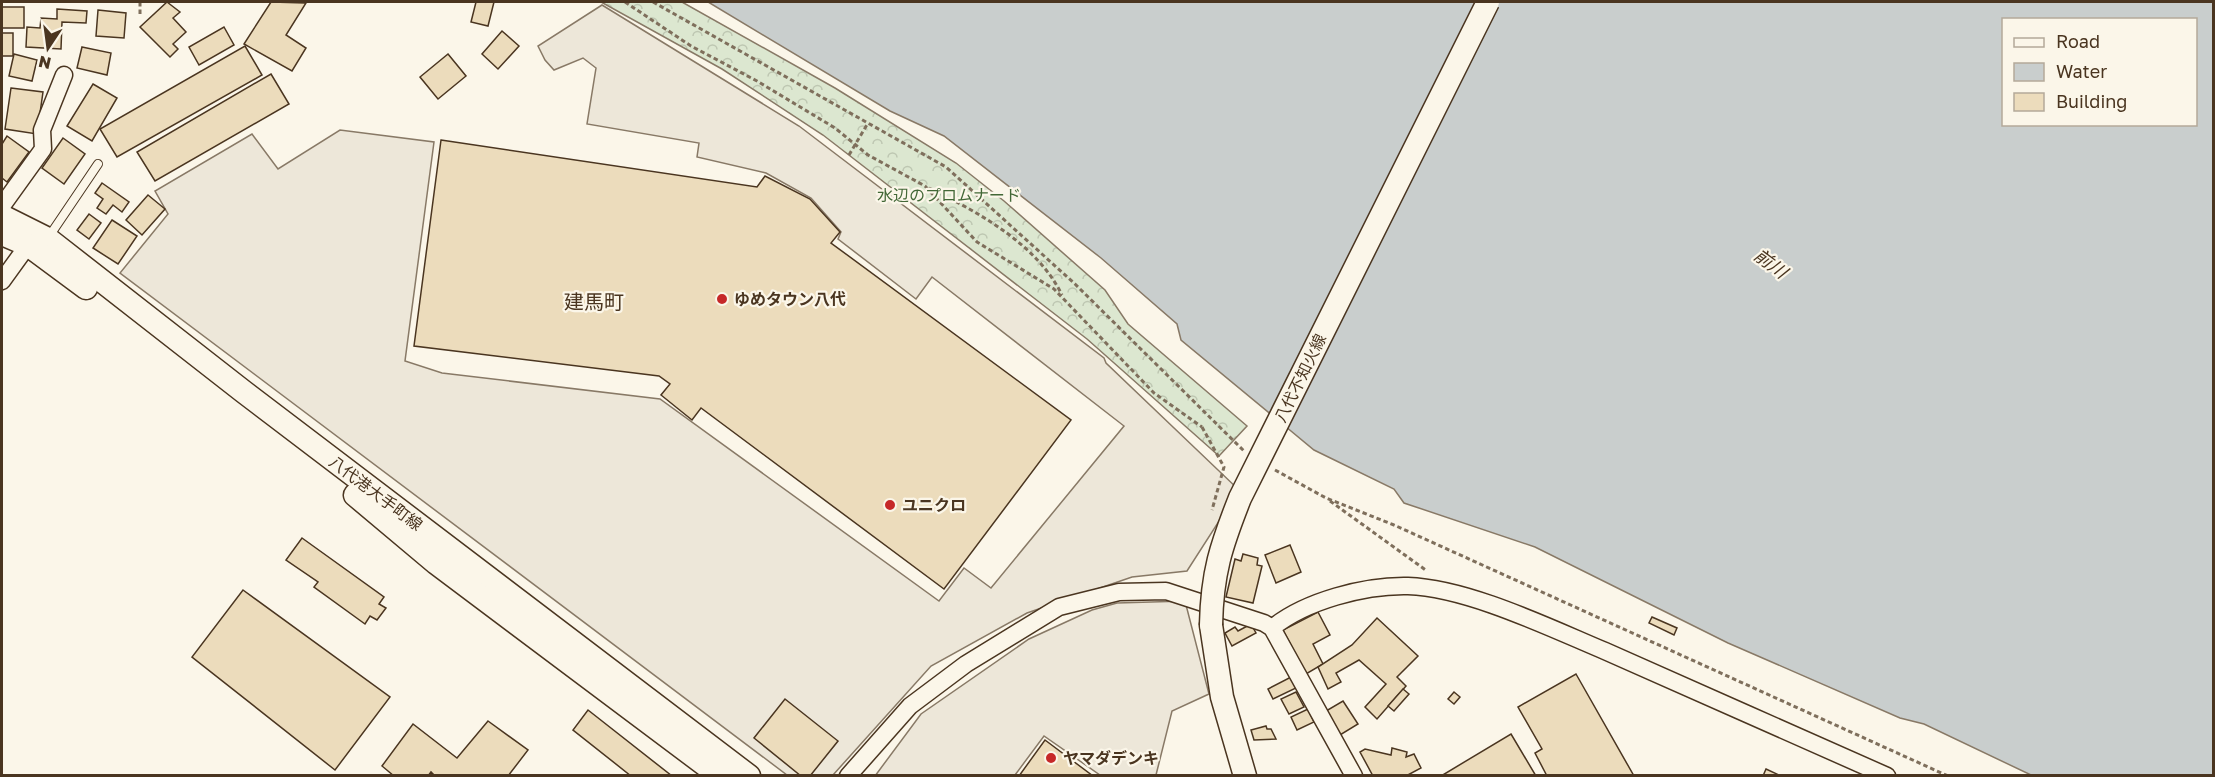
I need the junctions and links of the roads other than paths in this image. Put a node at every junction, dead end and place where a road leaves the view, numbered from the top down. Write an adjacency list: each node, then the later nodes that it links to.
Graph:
1 (1488, 2): 14 (main road, 八代不知火線, bridge)
2 (64, 75): 4 (street)
3 (98, 164): 7 (lane)
4 (2, 206)
5 (2, 216): 7 (main road, 八代港大手町線)
6 (2, 234): 7 (main road, 八代港大手町線)
7 (38, 242): 8 (street); 11 (main road, 八代港大手町線); 12 (main road, 八代港大手町線)
8 (2, 281)
9 (1272, 628): 10 (street); 13 (street); 15 (street)
10 (1878, 774)
11 (720, 776)
12 (749, 776)
13 (848, 776)
14 (1245, 776)
15 (1354, 776)

